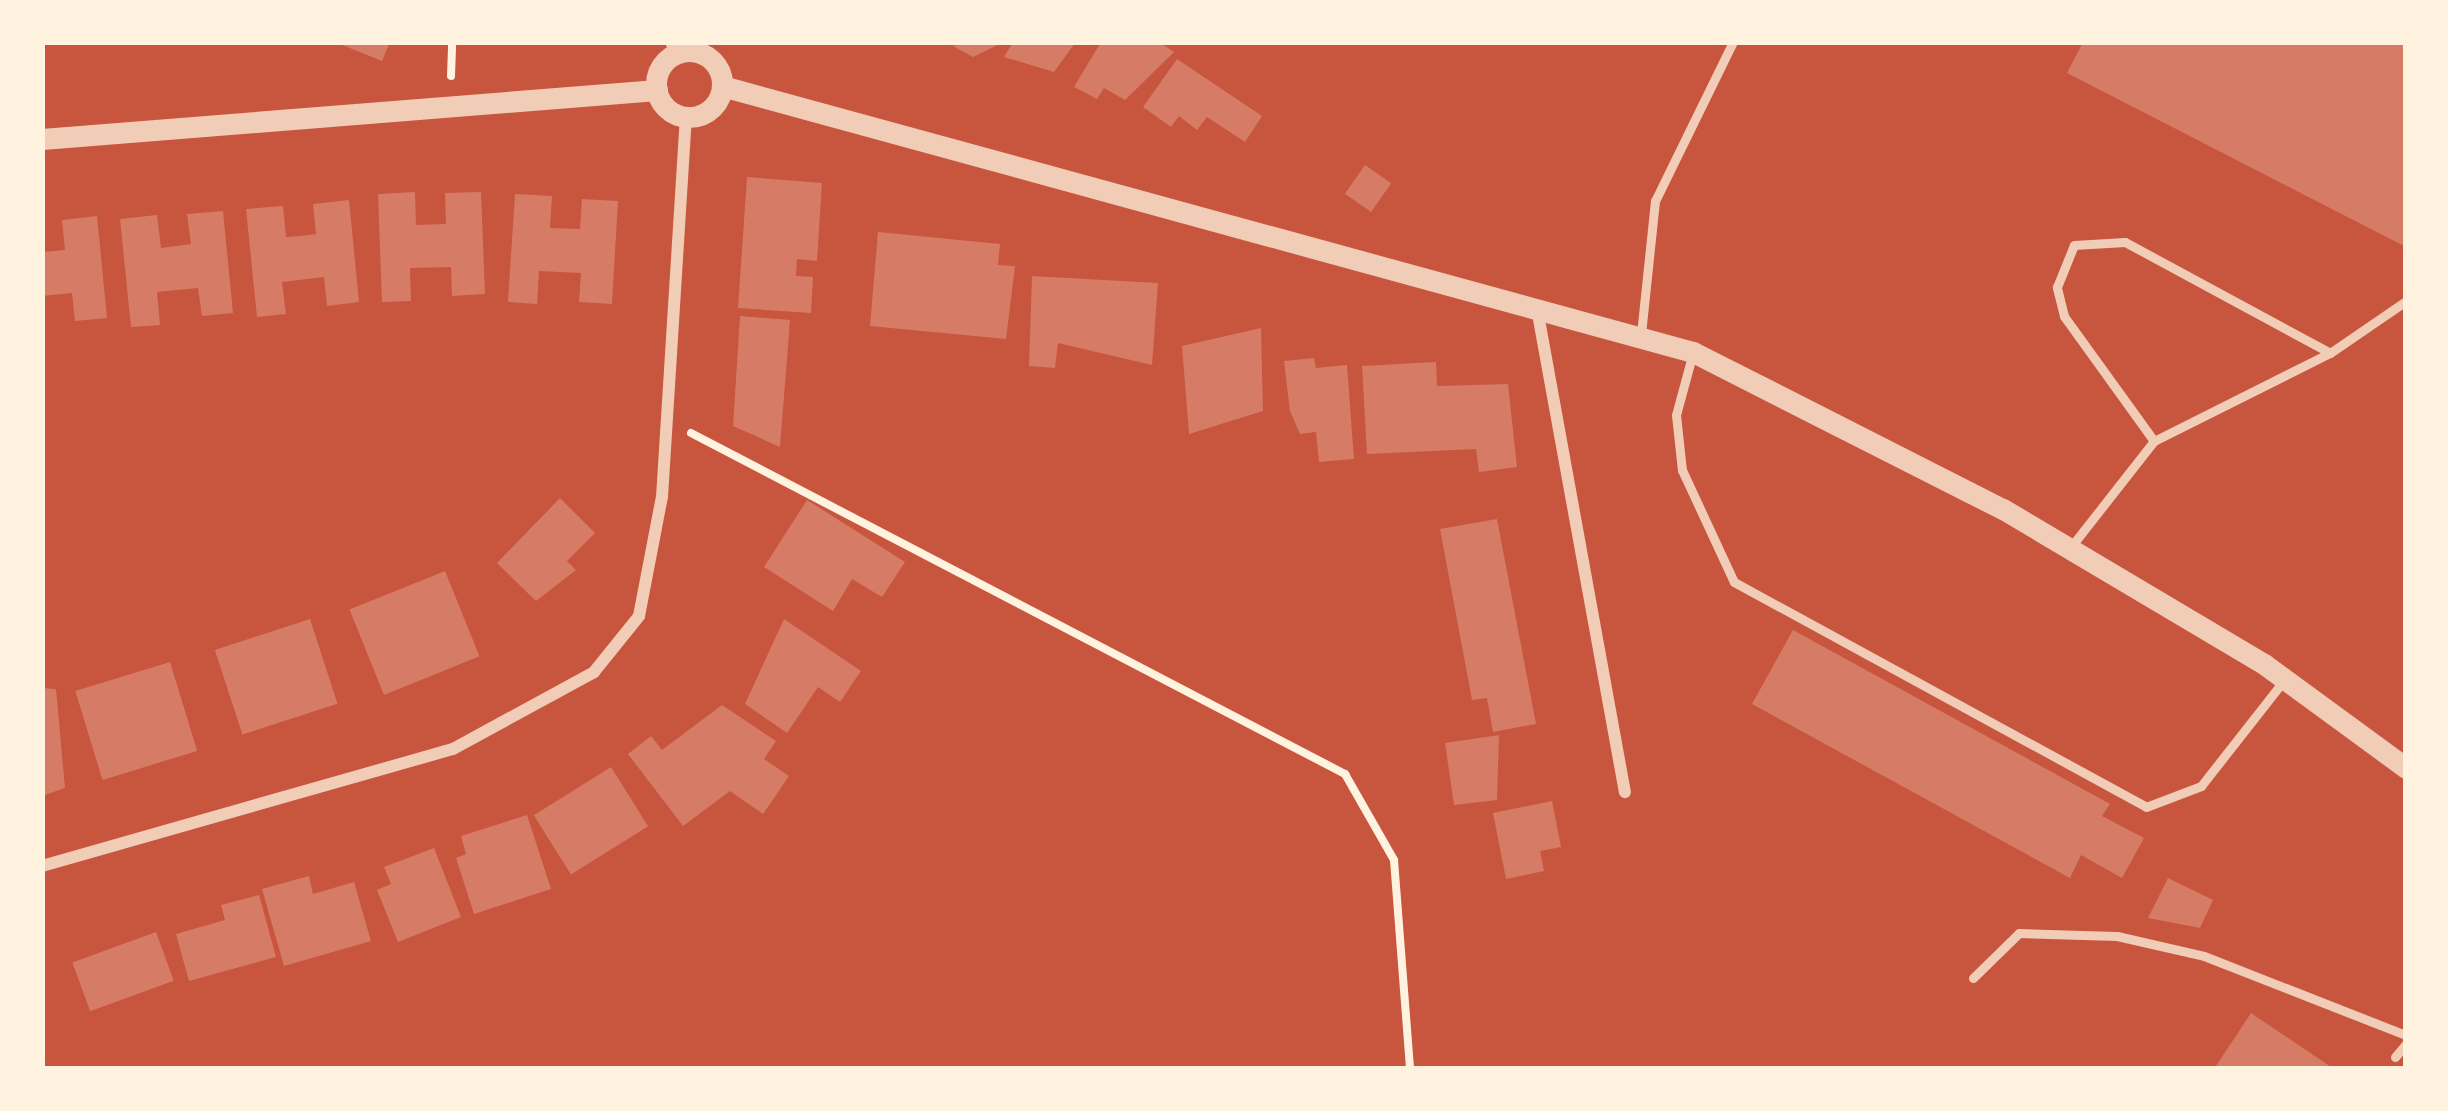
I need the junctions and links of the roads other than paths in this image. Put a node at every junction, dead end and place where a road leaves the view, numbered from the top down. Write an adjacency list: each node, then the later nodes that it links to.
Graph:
1 (1733, 42): 9 (lane)
2 (674, 47): 3 (street); 4 (street)
3 (722, 86): 5 (street); 8 (street)
4 (657, 90): 5 (street); 6 (street)
5 (686, 116): 17 (street)
6 (42, 139)
7 (2406, 302): 11 (lane)
8 (1538, 314): 9 (street); 16 (street)
9 (1641, 334): 10 (street)
10 (1693, 352): 13 (street); 14 (lane)
11 (2330, 353): 12 (lane); 12 (lane)
12 (2154, 441): 13 (lane)
13 (2070, 548): 14 (street)
14 (2284, 679): 15 (street)
15 (2406, 768)
16 (1625, 792)
17 (42, 866)
18 (1972, 978): 19 (lane)
19 (2406, 1034)
20 (2406, 1044): 21 (lane)
21 (2395, 1057)

